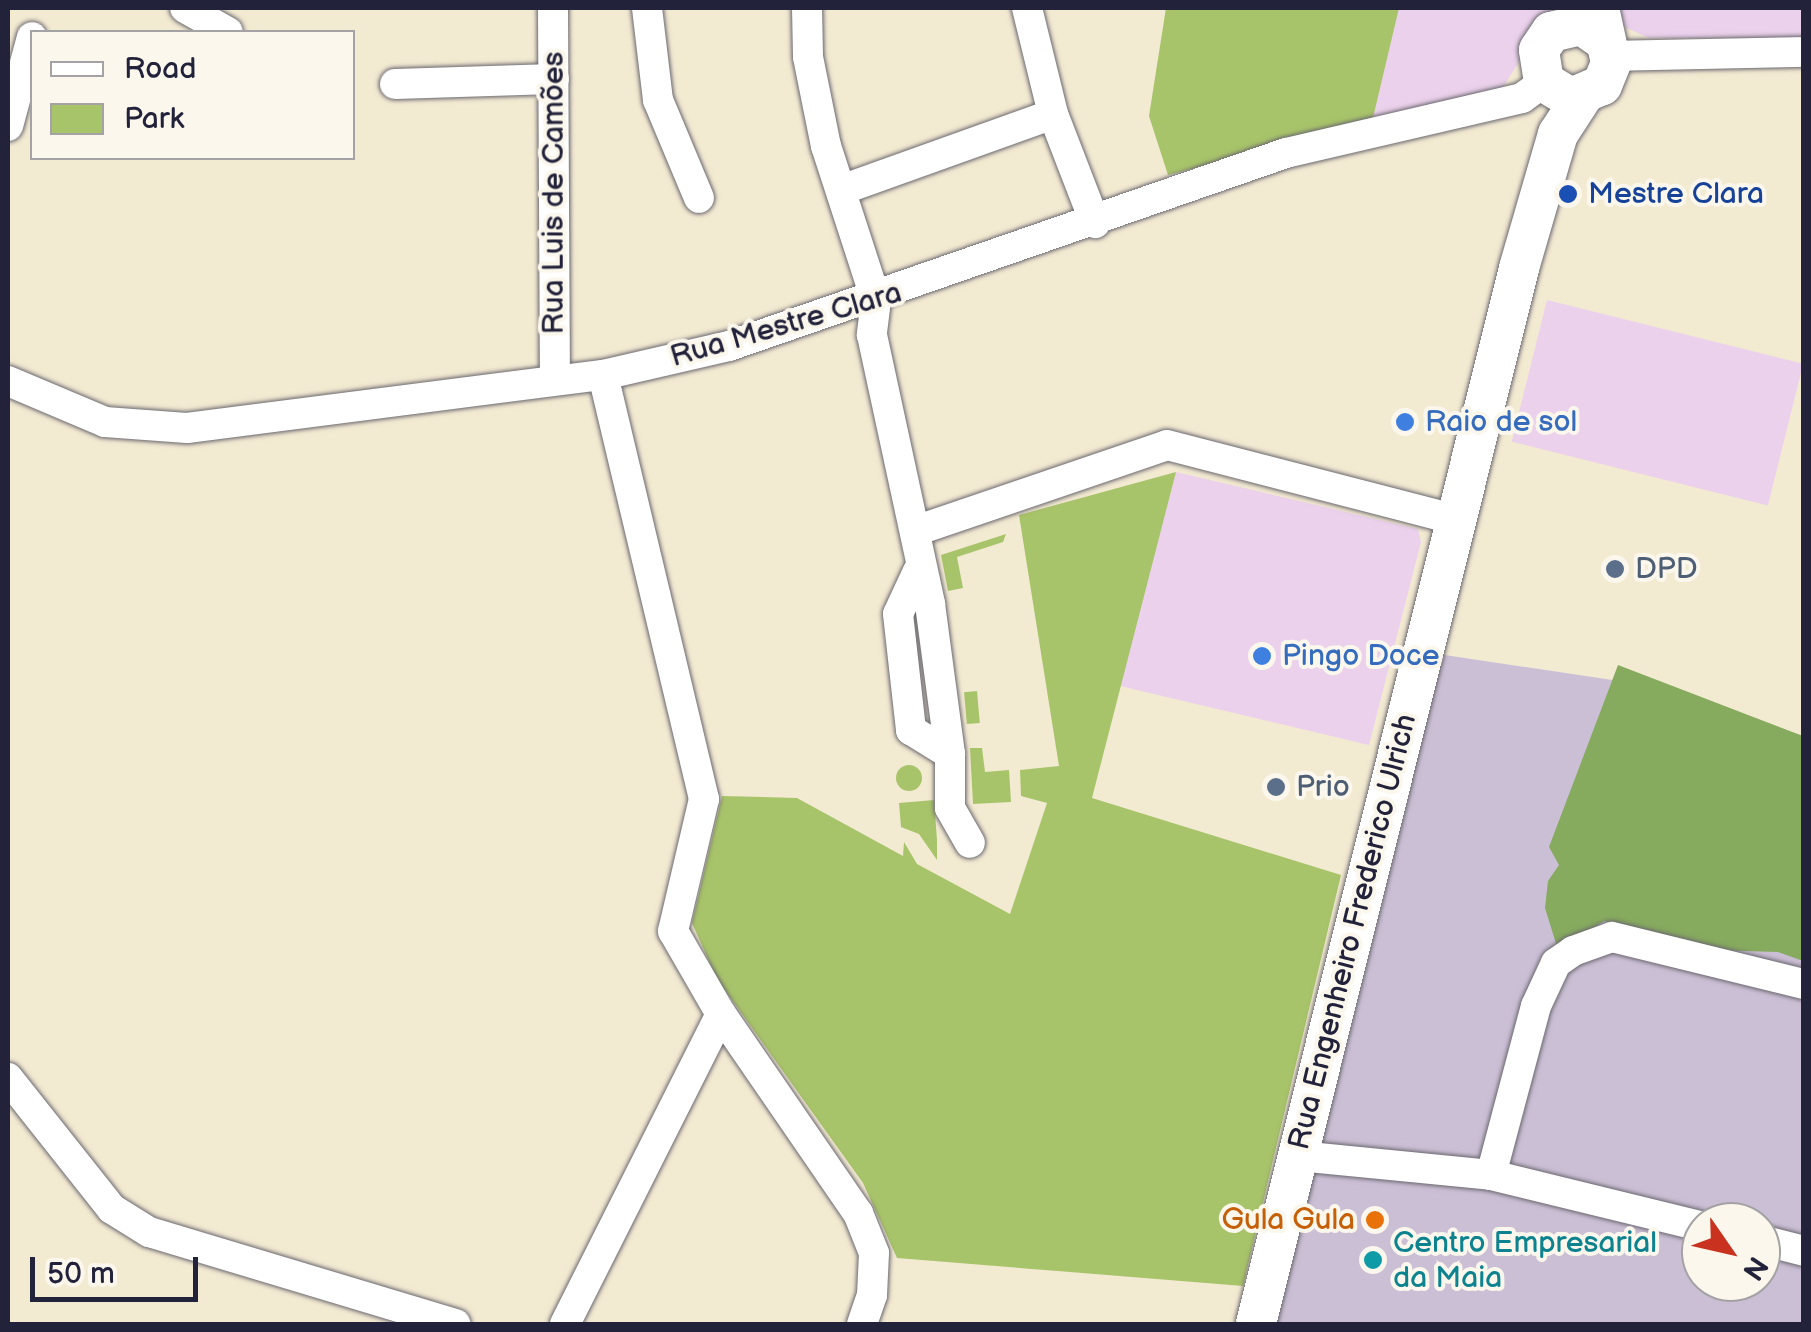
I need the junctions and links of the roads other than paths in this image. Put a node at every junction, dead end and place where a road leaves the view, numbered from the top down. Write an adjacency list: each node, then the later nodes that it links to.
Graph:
1 (185, 8): 7 (street)
2 (553, 8): 10 (street, Rua Luis de Camões)
3 (647, 8): 16 (street)
4 (806, 8): 15 (street)
5 (1027, 8): 13 (street)
6 (1594, 27): 9 (street); 12 (main road, Rua Engenheiro Frederico Ulrich); 12 (main road, Rua Engenheiro Frederico Ulrich)
7 (224, 30)
8 (30, 46): 14 (street)
9 (1804, 52)
10 (554, 79): 11 (street); 20 (street, Rua Luis de Camões)
11 (395, 84)
12 (1559, 90): 17 (street, Rua Mestre Clara); 22 (main road, Rua Engenheiro Frederico Ulrich)
13 (1053, 114): 15 (street); 17 (street)
14 (8, 126)
15 (841, 190): 18 (street)
16 (699, 198)
17 (1095, 222): 18 (street, Rua Mestre Clara)
18 (876, 300): 19 (street, Rua Mestre Clara); 23 (street)
19 (604, 375): 20 (street, Rua Mestre Clara); 26 (street)
20 (555, 378): 21 (street, Rua Mestre Clara)
21 (8, 381)
22 (1454, 519): 23 (street); 28 (main road, Rua Engenheiro Frederico Ulrich)
23 (915, 531): 24 (street)
24 (970, 843)
25 (1804, 984): 29 (street)
26 (720, 1014): 32 (street); 33 (street)
27 (8, 1078): 31 (street)
28 (1298, 1156): 29 (street); 34 (main road, Rua Engenheiro Frederico Ulrich)
29 (1491, 1176): 30 (street)
30 (1681, 1221)
31 (455, 1324)
32 (565, 1324)
33 (862, 1324)
34 (1256, 1324)

